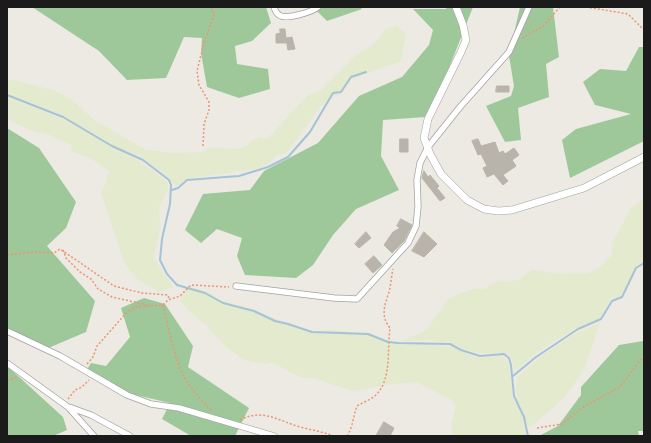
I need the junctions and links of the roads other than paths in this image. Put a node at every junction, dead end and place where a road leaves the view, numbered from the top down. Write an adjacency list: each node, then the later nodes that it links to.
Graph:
1 (274, 7): 2 (street)
2 (318, 7)
3 (456, 7): 5 (street)
4 (529, 7): 5 (street)
5 (428, 147): 6 (street); 7 (street)
6 (644, 157)
7 (236, 286)
8 (7, 331): 13 (street)
9 (7, 364): 10 (street)
10 (68, 407): 11 (street); 12 (street)
11 (94, 436)
12 (130, 436)
13 (274, 436)

